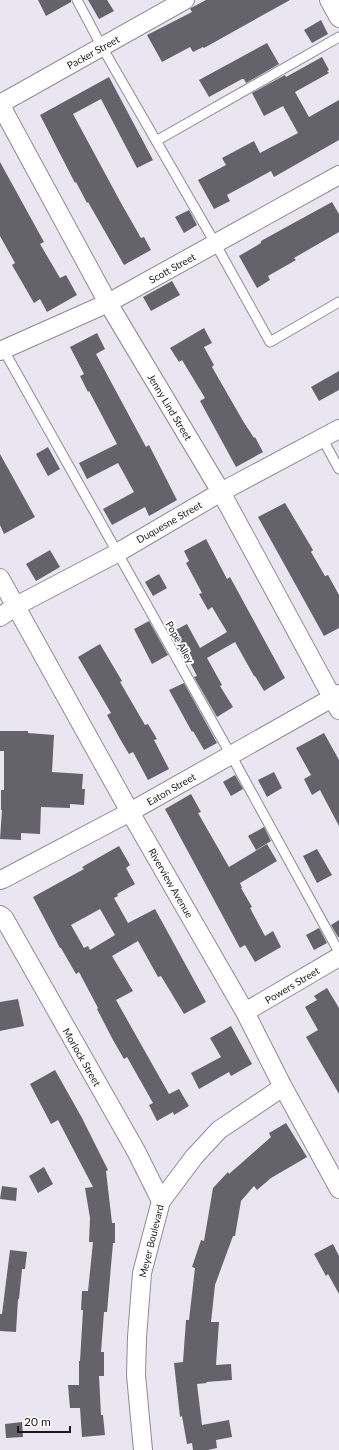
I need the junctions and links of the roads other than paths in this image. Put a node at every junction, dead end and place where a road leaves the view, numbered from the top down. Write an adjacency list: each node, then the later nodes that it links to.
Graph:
1 (77, 0): 6 (lane)
2 (185, 0): 6 (street, Packer Street)
3 (328, 0): 4 (street)
4 (339, 18)
5 (339, 37): 8 (lane)
6 (102, 47): 7 (street, Packer Street); 8 (lane)
7 (0, 104): 12 (street, Jenny Lind Street)
8 (156, 141): 10 (lane)
9 (339, 175): 10 (street, Scott Street)
10 (216, 243): 11 (lane); 12 (street, Scott Street)
11 (339, 302)
12 (108, 303): 13 (street, Scott Street); 17 (street, Jenny Lind Street)
13 (1, 348): 18 (lane, Pope Alley)
14 (339, 429): 15 (street, Duquesne Street)
15 (322, 438): 16 (lane); 17 (street, Duquesne Street)
16 (339, 469)
17 (221, 492): 18 (street, Duquesne Street); 22 (street, Jenny Lind Street)
18 (117, 553): 20 (street, Duquesne Street); 23 (lane, Pope Alley)
19 (0, 578): 20 (street, Riverview Avenue)
20 (16, 606): 21 (street, Duquesne Street); 24 (street, Riverview Avenue)
21 (0, 616)
22 (337, 701): 23 (street, Eaton Street)
23 (231, 755): 24 (street, Eaton Street); 27 (lane, Pope Alley)
24 (130, 812): 25 (street, Eaton Street); 29 (street, Riverview Avenue)
25 (0, 880)
26 (0, 915): 32 (street, Morlock Street)
27 (339, 952)
28 (339, 957): 29 (street, Powers Street)
29 (245, 1012): 30 (street, Riverview Avenue)
30 (284, 1087): 31 (street, Riverview Avenue); 32 (street, Meyer Boulevard)
31 (339, 1189)
32 (161, 1201): 33 (street, Meyer Boulevard)
33 (143, 1450)

